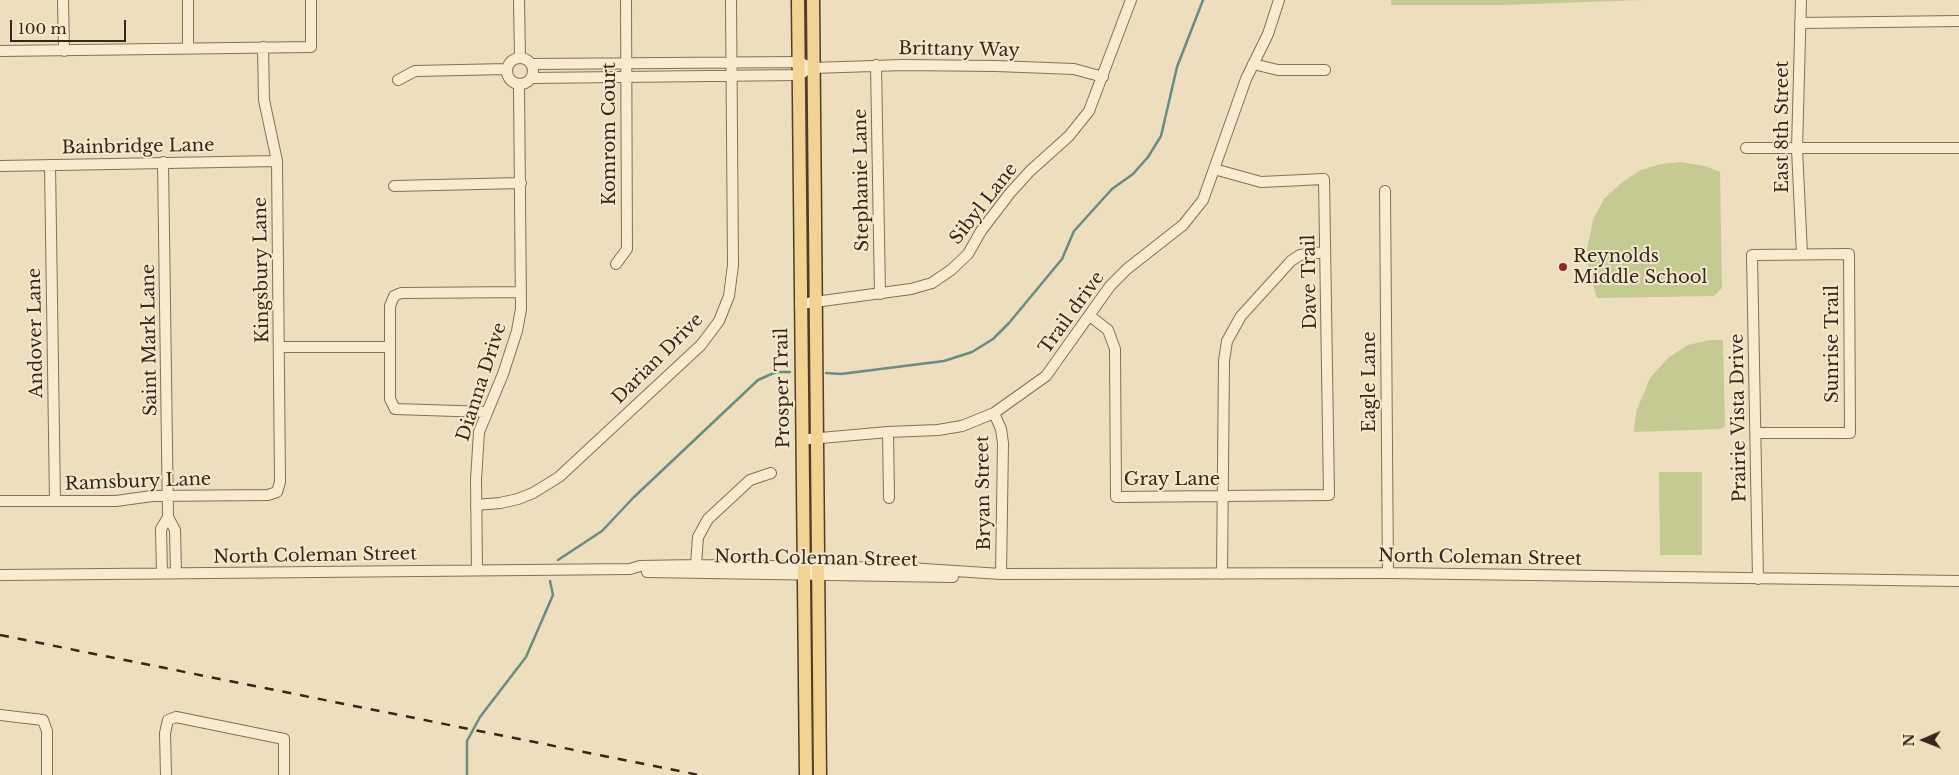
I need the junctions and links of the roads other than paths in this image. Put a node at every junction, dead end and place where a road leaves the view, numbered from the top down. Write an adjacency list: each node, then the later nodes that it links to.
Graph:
1 (63, 0): 16 (street)
2 (188, 0): 15 (street)
3 (311, 0): 14 (street)
4 (519, 0): 18 (street)
5 (626, 0): 22 (street, Komrom Court)
6 (731, 0): 19 (street, Darian Drive)
7 (798, 0): 20 (main road, Prosper Trail)
8 (813, 0): 25 (main road, Prosper Trail)
9 (1131, 0): 31 (street, Sibyl Lane)
10 (1279, 0): 23 (street, Trail drive)
11 (1801, 0): 13 (street, East 8th Street)
12 (1959, 21): 13 (street)
13 (1800, 23): 37 (street, East 8th Street)
14 (263, 47): 15 (street); 38 (street, Kingsbury Lane)
15 (188, 48): 16 (street)
16 (64, 50): 17 (street)
17 (0, 51)
18 (520, 58): 21 (street); 26 (street)
19 (732, 62): 20 (street, Brittany Way); 22 (street, Brittany Way); 28 (street, Darian Drive)
20 (798, 62): 25 (street, Brittany Way); 30 (main road, Prosper Trail)
21 (531, 64): 22 (street, Brittany Way); 32 (street)
22 (626, 64): 29 (street, Komrom Court)
23 (1253, 64): 27 (street); 42 (street, Trail drive)
24 (876, 65): 25 (street, Brittany Way); 31 (street, Brittany Way); 50 (street, Stephanie Lane)
25 (813, 68): 30 (street, Brittany Way); 52 (main road, Prosper Trail)
26 (507, 69): 33 (street); 34 (street)
27 (1325, 70)
28 (732, 75): 29 (street, Brittany Way); 30 (street, Brittany Way); 70 (street, Darian Drive)
29 (626, 76): 32 (street, Brittany Way); 48 (street, Komrom Court)
30 (798, 76): 51 (main road, Prosper Trail)
31 (1103, 76): 50 (street, Sibyl Lane)
32 (531, 78): 34 (street)
33 (398, 80)
34 (520, 84): 43 (street, Dianna Drive)
35 (1746, 148): 37 (street)
36 (1959, 148): 37 (street)
37 (1797, 149): 47 (street, East 8th Street)
38 (277, 161): 39 (street, Bainbridge Lane); 54 (street, Kingsbury Lane)
39 (163, 162): 40 (street, Bainbridge Lane); 64 (street, Saint Mark Lane)
40 (50, 165): 41 (street, Bainbridge Lane); 69 (street, Andover Lane)
41 (0, 166)
42 (1214, 169): 46 (street, Dave Trail); 53 (street, Trail drive)
43 (521, 182): 44 (street); 49 (street, Dianna Drive)
44 (394, 186)
45 (1385, 191): 77 (street, Eagle Lane)
46 (1326, 252): 65 (street, Dave Trail); 66 (street)
47 (1802, 254): 59 (street, Prairie Vista Drive); 59 (street, Sunrise Trail)
48 (616, 264)
49 (521, 292): 55 (street); 56 (street, Dianna Drive)
50 (880, 294): 52 (street, Sibyl Lane)
51 (800, 304): 52 (street, Sibyl Lane); 61 (main road, Prosper Trail)
52 (814, 304): 60 (main road, Prosper Trail)
53 (1090, 316): 57 (street, Trail drive); 66 (street, Gray Lane)
54 (279, 346): 55 (street); 63 (street, Kingsbury Lane)
55 (390, 347): 56 (street)
56 (487, 412): 70 (street, Dianna Drive)
57 (994, 413): 58 (street, Trail drive); 79 (street, Bryan Street)
58 (888, 432): 60 (street, Trail drive); 67 (street)
59 (1756, 433): 82 (street, Prairie Vista Drive)
60 (816, 439): 61 (street, Trail drive); 75 (main road, Prosper Trail)
61 (801, 440): 75 (main road, Prosper Trail)
62 (771, 473): 72 (street)
63 (277, 492): 64 (street, Ramsbury Lane)
64 (168, 495): 69 (street, Ramsbury Lane); 71 (street, Saint Mark Lane)
65 (1329, 495): 66 (street, Gray Lane)
66 (1223, 496): 80 (street)
67 (889, 498)
68 (0, 501): 69 (street, Ramsbury Lane)
69 (55, 501)
70 (476, 505): 74 (street, Dianna Drive)
71 (168, 517): 76 (street, Saint Mark Lane); 78 (street, Saint Mark Lane)
72 (696, 565): 73 (street, North Coleman Street); 75 (street, North Coleman Street)
73 (630, 569): 74 (street, North Coleman Street); 75 (street, North Coleman Street)
74 (476, 570): 78 (street, North Coleman Street)
75 (810, 570): 79 (street, North Coleman Street); 88 (main road, Prosper Trail); 89 (main road, Prosper Trail)
76 (162, 573): 78 (street, North Coleman Street); 81 (street, North Coleman Street)
77 (1388, 573): 80 (street, North Coleman Street); 82 (street, North Coleman Street)
78 (176, 574)
79 (1001, 574): 80 (street, North Coleman Street)
80 (1222, 574)
81 (0, 575)
82 (1758, 579): 83 (street, North Coleman Street)
83 (1959, 580)
84 (0, 715): 85 (street)
85 (47, 775)
86 (166, 775): 87 (street)
87 (284, 775)
88 (806, 775)
89 (820, 775)

